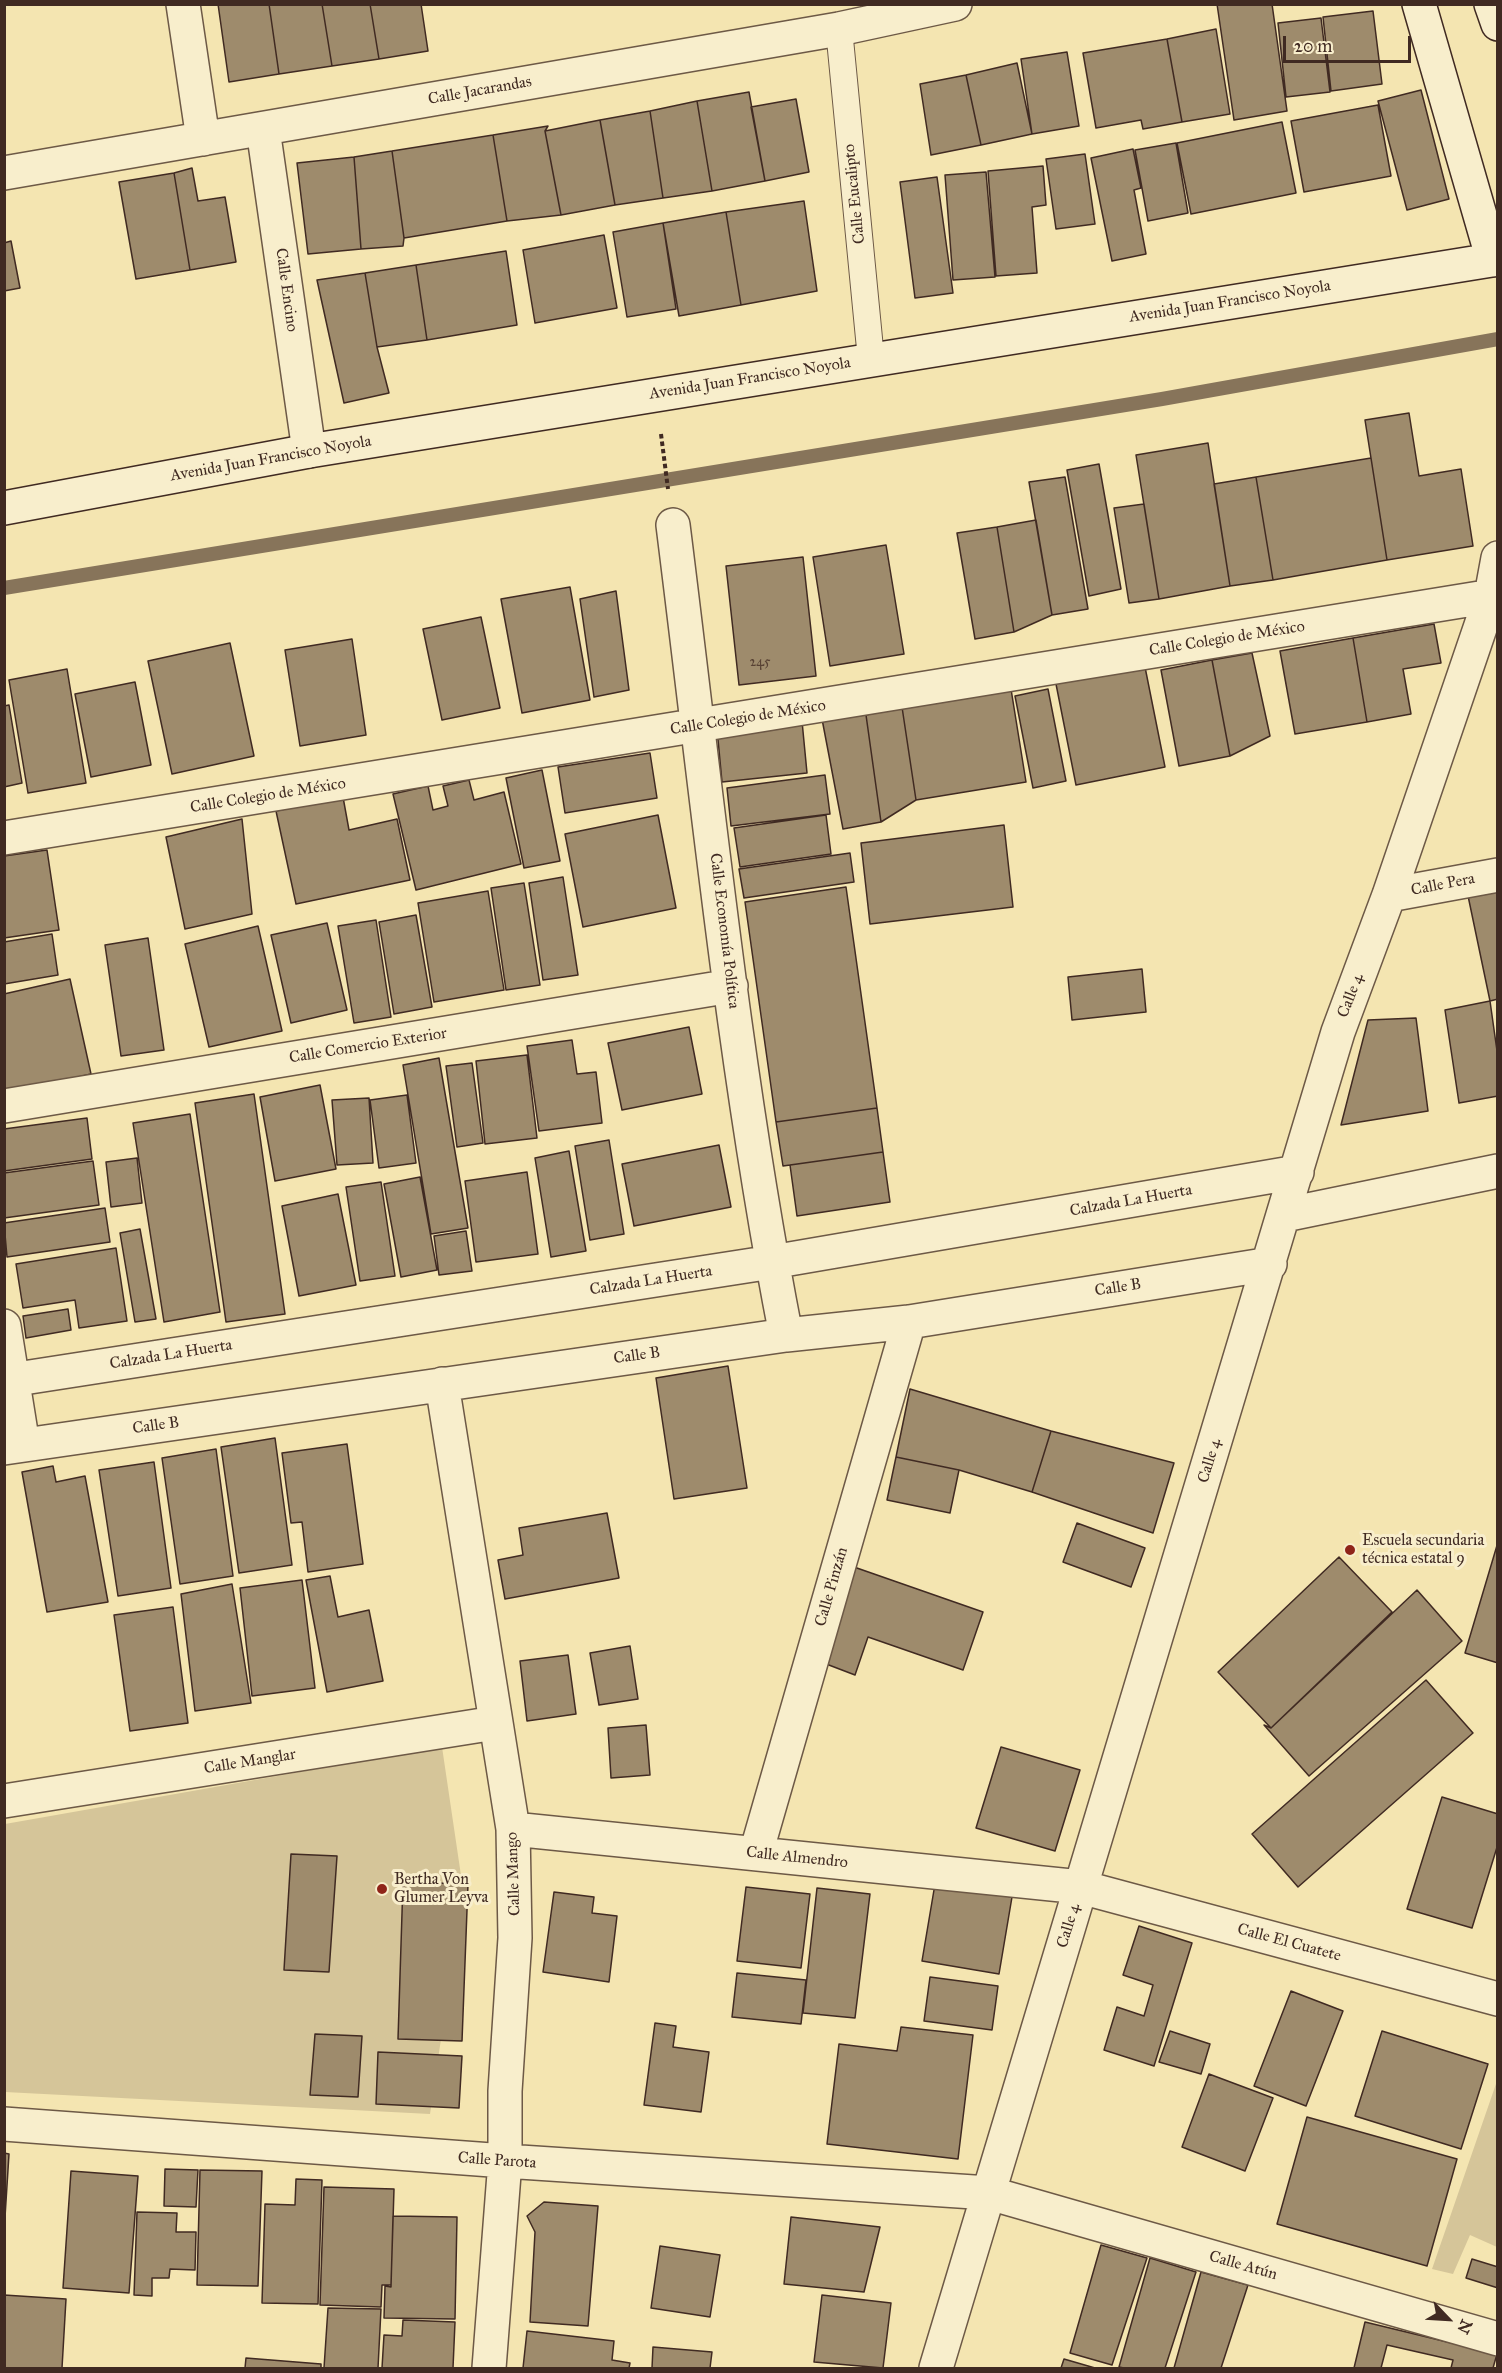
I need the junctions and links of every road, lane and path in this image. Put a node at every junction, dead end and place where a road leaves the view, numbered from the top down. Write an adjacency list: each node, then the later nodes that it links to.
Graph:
1 (183, 4): 8 (street)
2 (955, 4): 5 (street, Calle Jacarandas)
3 (1419, 4): 10 (street)
4 (1491, 4): 6 (street)
5 (855, 19): 7 (street, Calle Jacarandas); 11 (lane, Calle Eucalipto)
6 (1497, 24)
7 (263, 129): 8 (street, Calle Jacarandas); 13 (street, Calle Encino)
8 (203, 139): 9 (street, Calle Jacarandas)
9 (4, 173)
10 (1495, 259): 11 (street, Avenida Juan Francisco Noyola)
11 (871, 359): 12 (street, Avenida Juan Francisco Noyola)
12 (656, 395): 13 (street, Avenida Juan Francisco Noyola); 15 (path)
13 (309, 451): 14 (street, Avenida Juan Francisco Noyola)
14 (4, 508)
15 (673, 525): 18 (street, Calle Economía Política)
16 (1497, 558): 17 (street, Calle 4)
17 (1494, 595): 18 (street, Calle Colegio de México); 21 (street, Calle 4)
18 (698, 726): 19 (street, Calle Colegio de México); 22 (street, Calle Economía Política)
19 (4, 838)
20 (1497, 875): 21 (street, Calle Pera)
21 (1389, 895): 25 (street, Calle 4)
22 (730, 986): 23 (street, Calle Comercio Exterior); 27 (street, Calle Economía Política)
23 (4, 1106)
24 (1497, 1171): 26 (street)
25 (1297, 1172): 26 (street, Calle 4); 27 (street, Calzada La Huerta)
26 (1284, 1215): 28 (street, Calle 4)
27 (772, 1262): 31 (street, Calle Economía Política); 32 (street, Calzada La Huerta)
28 (1270, 1264): 29 (street, Calle B); 39 (street, Calle 4)
29 (909, 1322): 31 (street, Calle B); 38 (street, Calle Pinzán)
30 (4, 1326): 32 (street)
31 (786, 1335): 33 (street, Calle B)
32 (9, 1380): 34 (street)
33 (442, 1384): 34 (street, Calle B); 35 (street, Calle Mango)
34 (14, 1447)
35 (495, 1723): 36 (street, Calle Manglar); 37 (street, Calle Mango)
36 (4, 1801)
37 (513, 1829): 38 (street, Calle Almendro); 42 (street, Calle Mango)
38 (756, 1853): 39 (street, Calle Almendro)
39 (1081, 1887): 40 (street, Calle El Cuatete); 43 (street, Calle 4)
40 (1497, 1999)
41 (4, 2124): 42 (street, Calle Parota)
42 (505, 2162): 43 (street, Calle Parota); 45 (street, Calle Mango)
43 (989, 2193): 44 (street, Calle Atún); 46 (street, Calle 4)
44 (1497, 2339)
45 (489, 2368)
46 (936, 2368)

